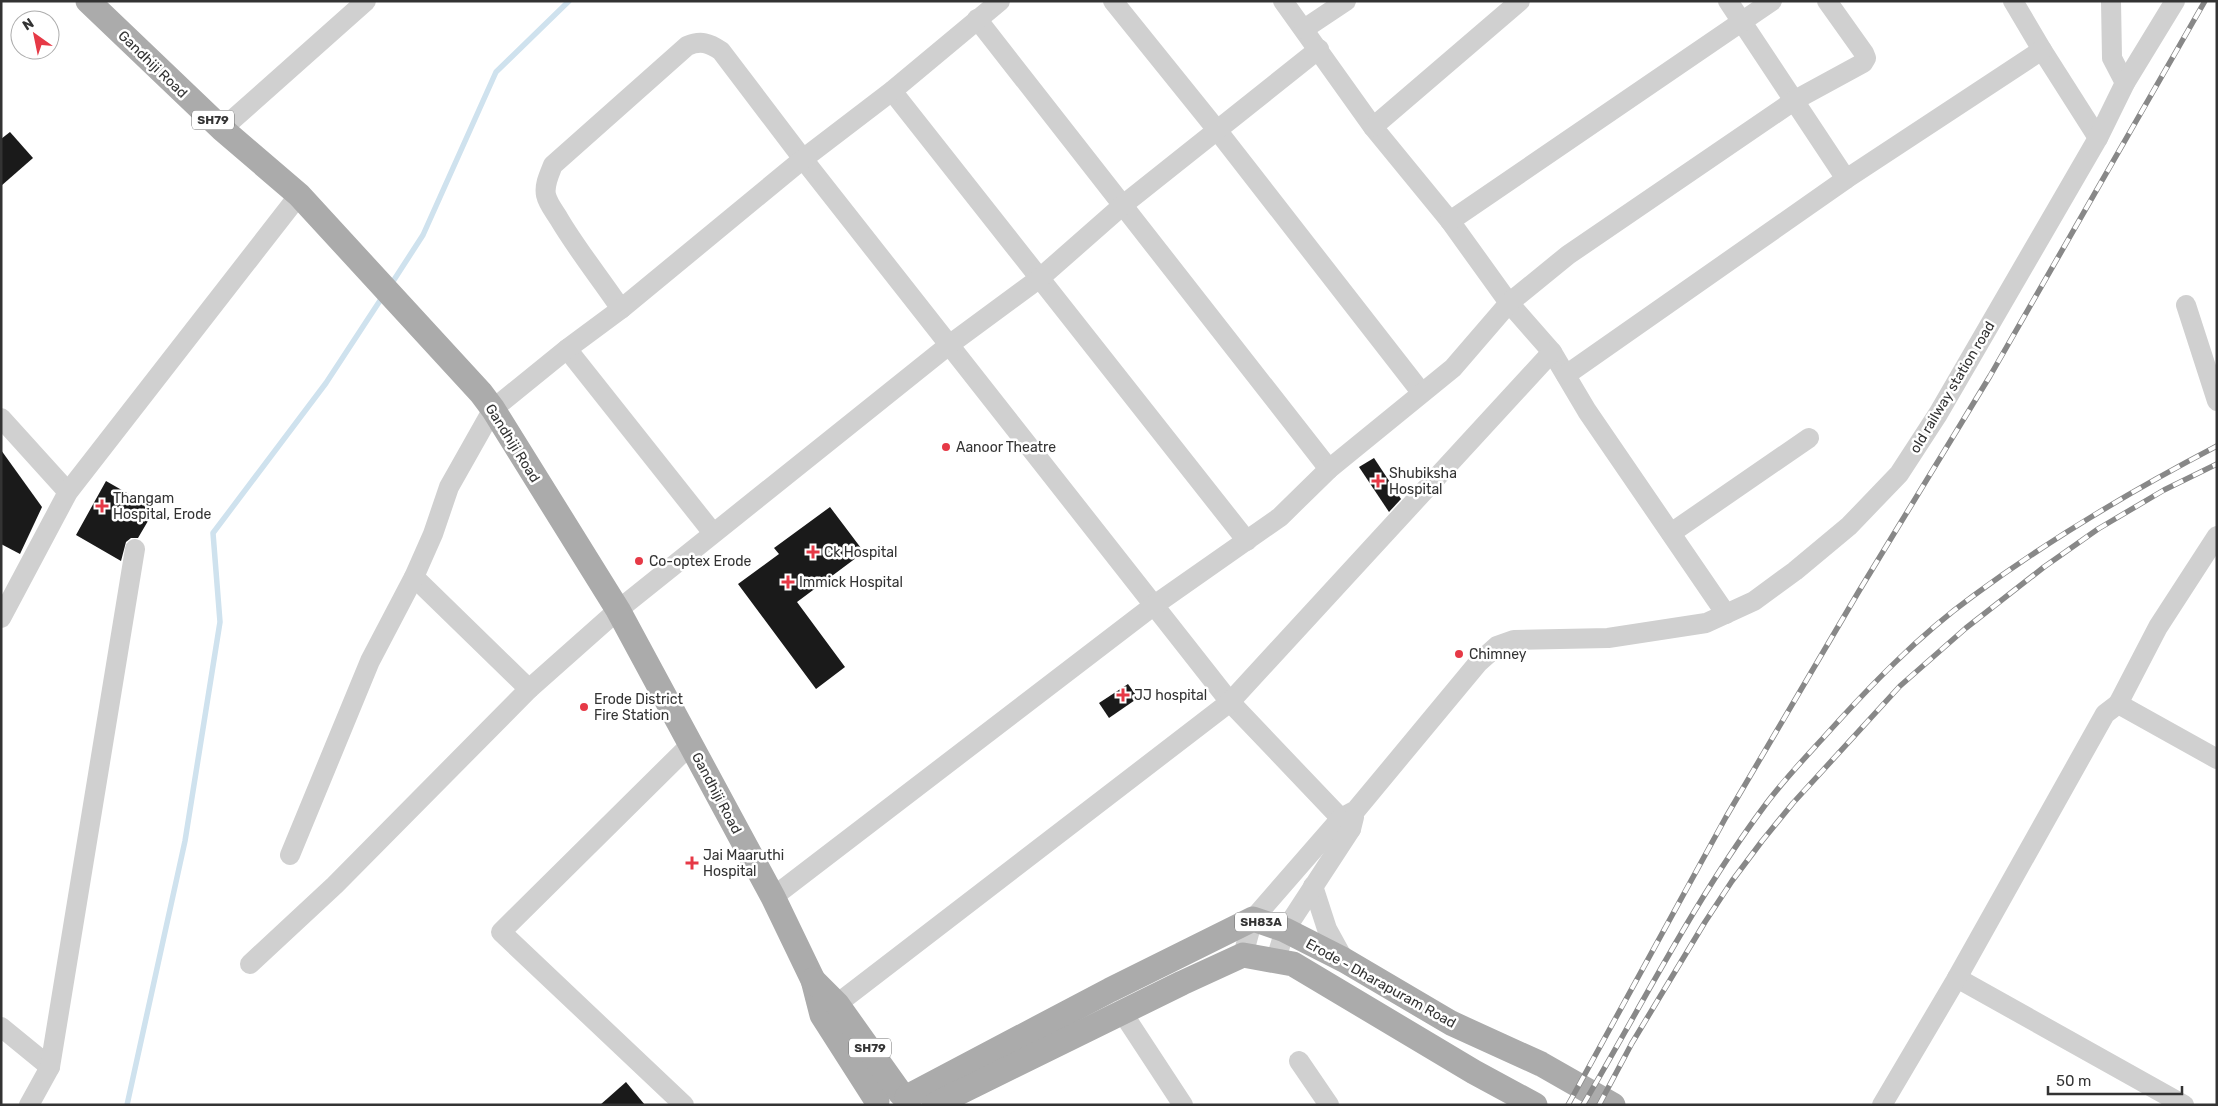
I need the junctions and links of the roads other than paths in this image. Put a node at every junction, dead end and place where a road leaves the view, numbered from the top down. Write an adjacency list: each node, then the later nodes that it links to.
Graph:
1 (88, 1): 23 (main road, Gandhiji Road / SH79)
2 (366, 1): 23 (street)
3 (1000, 1): 14 (street)
4 (1113, 1): 24 (street)
5 (1282, 1): 16 (street)
6 (1346, 1): 16 (street)
7 (1520, 1): 22 (street)
8 (1728, 1): 15 (street)
9 (1772, 1): 15 (street)
10 (1827, 1): 21 (street)
11 (2013, 1): 18 (street)
12 (2111, 1): 19 (street)
13 (2175, 1): 19 (street, old railway station road)
14 (977, 19): 20 (street); 29 (street)
15 (1741, 22): 21 (street); 30 (street)
16 (1304, 30): 17 (street)
17 (1318, 49): 22 (street); 24 (street)
18 (2042, 50): 25 (street); 27 (street)
19 (2126, 83): 25 (street, old railway station road)
20 (892, 91): 26 (street); 31 (street)
21 (1795, 100): 27 (street); 32 (street)
22 (1374, 127): 30 (street)
23 (222, 129): 28 (main road, Gandhiji Road / SH79)
24 (1217, 130): 29 (street); 39 (street)
25 (2098, 138): 56 (street, old railway station road)
26 (803, 159): 34 (street); 34 (street); 35 (street)
27 (1846, 179): 38 (street)
28 (299, 195): 40 (main road, Gandhiji Road / SH79); 45 (street)
29 (1123, 206): 31 (street); 44 (street)
30 (1450, 221): 32 (street)
31 (1040, 278): 35 (street); 49 (street)
32 (1509, 303): 37 (street); 39 (street)
33 (2186, 305): 41 (street)
34 (621, 309): 36 (street)
35 (949, 345): 46 (street); 54 (street)
36 (567, 349): 40 (street); 46 (street)
37 (1552, 352): 38 (street); 59 (street)
38 (1566, 375): 47 (street)
39 (1421, 392): 44 (street)
40 (487, 401): 53 (street); 55 (main road, Gandhiji Road / SH79)
41 (2217, 401)
42 (1, 418): 45 (street)
43 (1809, 438): 47 (street)
44 (1329, 469): 49 (street)
45 (68, 492): 57 (street)
46 (713, 533): 55 (street)
47 (1670, 533): 56 (street)
48 (2217, 536): 52 (street)
49 (1248, 541): 54 (street)
50 (135, 549): 79 (street)
51 (2217, 557): 52 (street)
52 (2198, 568): 60 (street)
53 (414, 577): 58 (street); 64 (street)
54 (1153, 606): 59 (street); 66 (street)
55 (618, 610): 58 (street); 61 (main road, Gandhiji Road / SH79)
56 (1726, 614): 63 (street, old railway station road)
57 (1, 618)
58 (529, 689): 72 (street)
59 (1230, 702): 63 (street); 75 (street)
60 (2118, 704): 62 (street); 73 (street)
61 (691, 744): 66 (main road, Gandhiji Road / SH79); 83 (street)
62 (2217, 759)
63 (1349, 819): 65 (street); 67 (street)
64 (290, 855)
65 (1313, 886): 68 (street); 71 (street)
66 (773, 898): 74 (main road, Gandhiji Road / SH79)
67 (1253, 919): 68 (main road, Erode - Dharapuram Road / SH83A); 69 (street); 80 (main road, SH83A)
68 (1285, 930): 70 (street); 71 (main road, Erode - Dharapuram Road / SH83A)
69 (1243, 955): 70 (main road, Erode - Dharapuram Road); 76 (main road)
70 (1276, 960): 87 (main road, Erode - Dharapuram Road)
71 (1344, 960): 88 (main road, Erode - Dharapuram Road / SH83A)
72 (250, 964)
73 (1957, 978): 89 (street); 90 (street)
74 (813, 980): 75 (main road, Gandhiji Road / SH79); 81 (main road, Gandhiji Road / SH79)
75 (837, 1004): 80 (main road, Gandhiji Road / SH79)
76 (1122, 1012): 84 (main road); 85 (street)
77 (1, 1027): 79 (street)
78 (1298, 1060): 86 (street)
79 (50, 1067): 82 (street)
80 (907, 1098): 81 (main road, SH83A)
81 (876, 1103)
82 (30, 1105)
83 (684, 1105)
84 (934, 1105)
85 (1183, 1105)
86 (1329, 1105)
87 (1535, 1105)
88 (1613, 1105)
89 (1882, 1105)
90 (2184, 1105)

